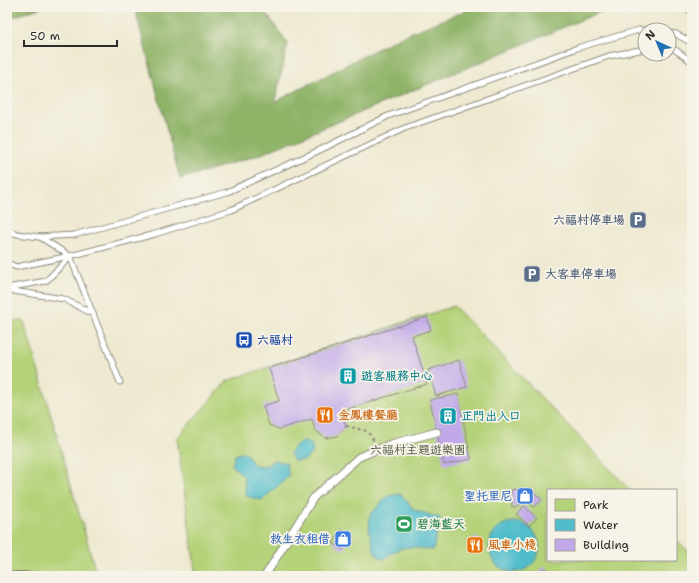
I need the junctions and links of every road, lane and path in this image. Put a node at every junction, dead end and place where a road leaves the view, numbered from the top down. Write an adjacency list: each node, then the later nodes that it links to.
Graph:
1 (637, 31): 8 (lane)
2 (677, 35): 3 (lane)
3 (692, 43)
4 (637, 51): 9 (lane)
5 (677, 51): 6 (lane)
6 (692, 62)
7 (7, 230): 8 (lane)
8 (39, 237): 9 (lane)
9 (70, 256): 10 (lane); 11 (lane); 12 (lane)
10 (7, 263)
11 (7, 289): 12 (lane)
12 (93, 314): 13 (lane)
13 (120, 382)
14 (346, 426): 16 (path)
15 (437, 432): 16 (street)
16 (379, 449): 17 (street)
17 (265, 576)

